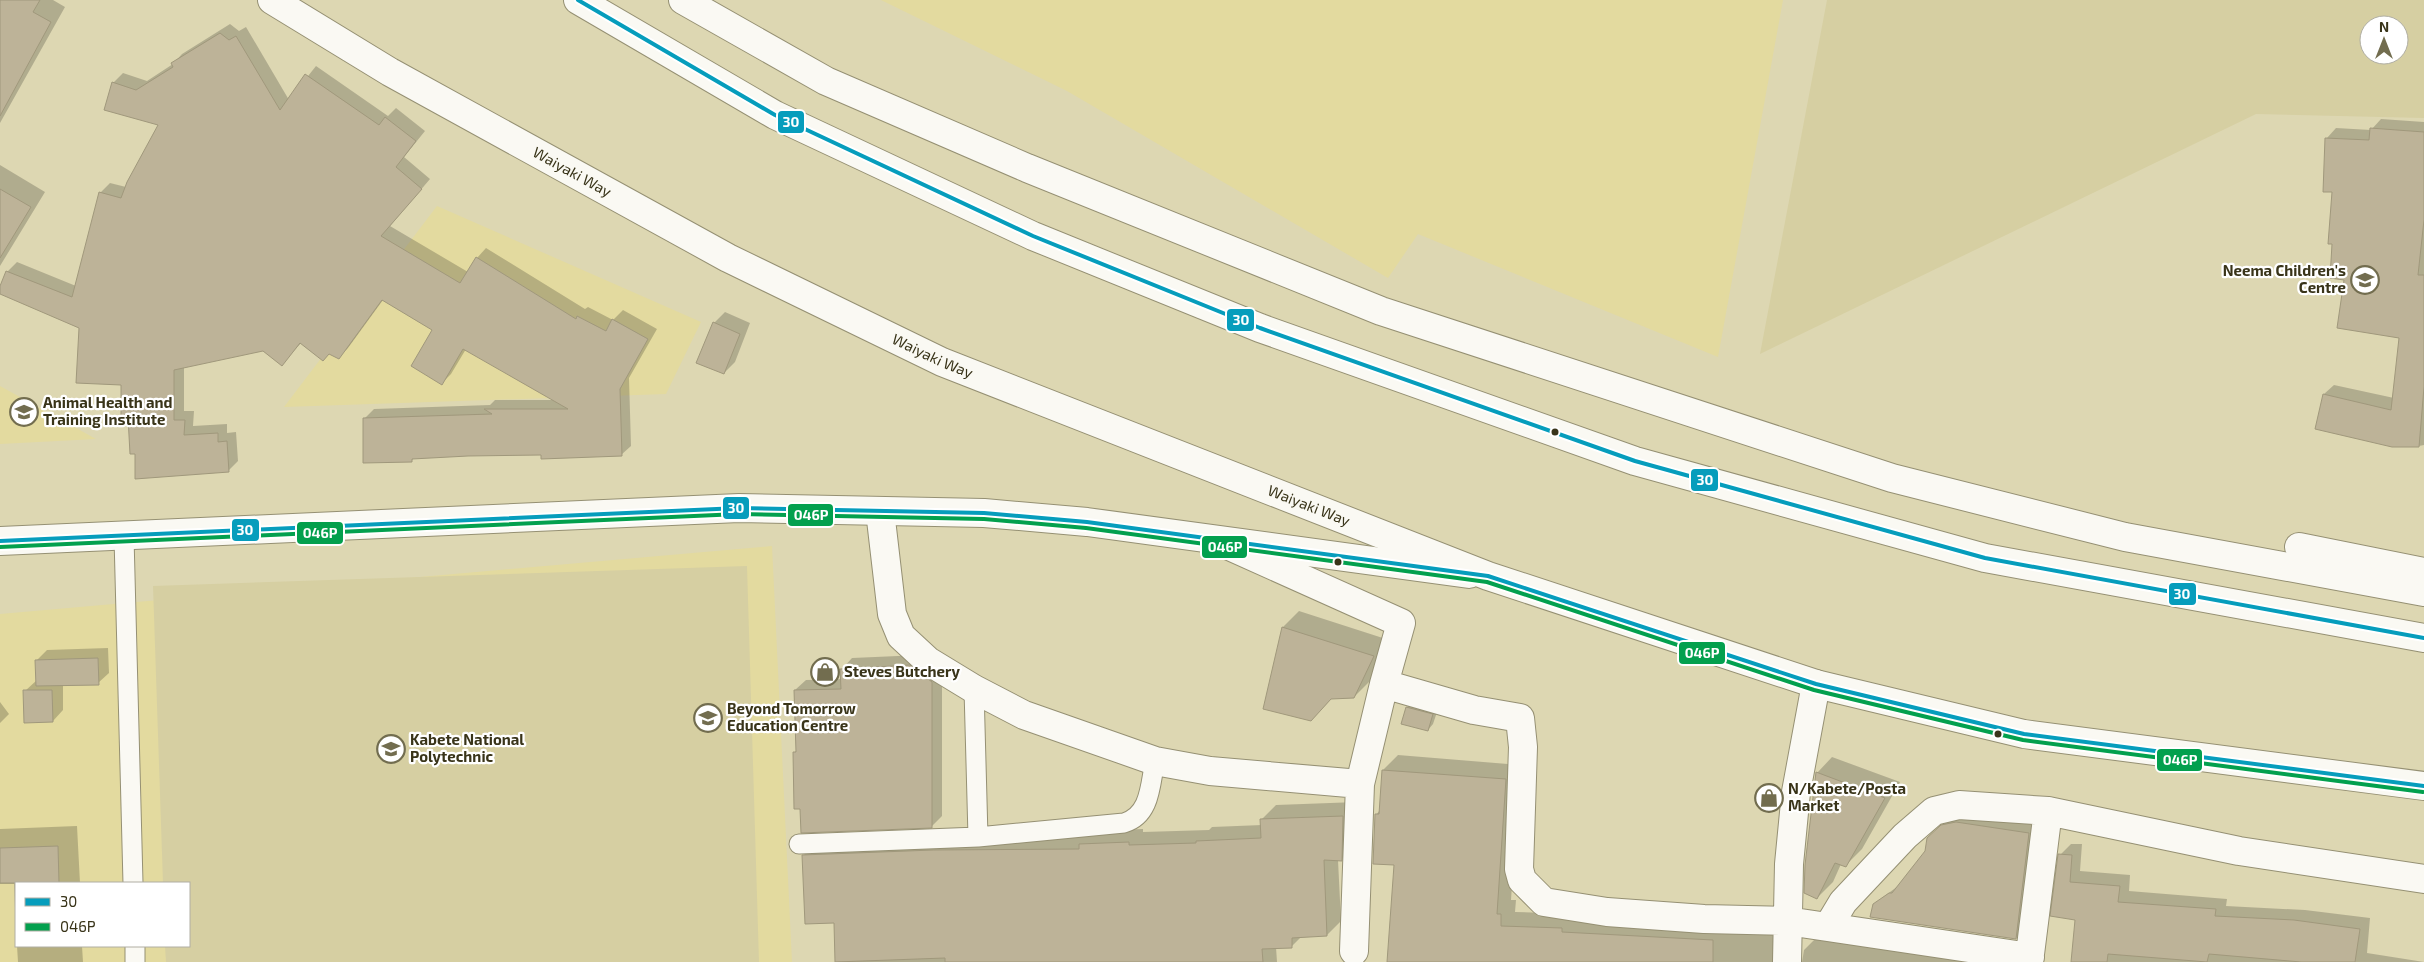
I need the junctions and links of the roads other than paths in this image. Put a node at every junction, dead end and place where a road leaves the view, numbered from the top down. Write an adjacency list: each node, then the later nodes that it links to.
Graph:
1 (272, 0): 10 (main road, Waiyaki Way)
2 (578, 0): 12 (main road)
3 (683, 0): 11 (main road)
4 (880, 511): 5 (main road); 7 (main road); 15 (main road)
5 (124, 537): 6 (main road); 23 (lane)
6 (0, 541)
7 (1217, 541): 10 (main road); 13 (main road)
8 (2299, 547): 9 (main road)
9 (2424, 572)
10 (1488, 576): 14 (main road, Waiyaki Way)
11 (2424, 592)
12 (2424, 638)
13 (1384, 684): 17 (main road); 24 (main road)
14 (1816, 684): 18 (main road, Waiyaki Way); 24 (main road)
15 (974, 689): 16 (main road); 20 (lane)
16 (1155, 761): 17 (main road); 20 (lane)
17 (1360, 784): 27 (main road)
18 (2424, 786)
19 (2048, 811): 22 (main road); 25 (main road); 28 (main road)
20 (978, 837): 21 (lane)
21 (800, 844)
22 (2424, 879)
23 (133, 882)
24 (1787, 921): 25 (main road); 30 (main road)
25 (1828, 927): 28 (main road)
26 (135, 947): 29 (lane)
27 (1354, 950)
28 (2030, 959)
29 (136, 962)
30 (1788, 962)

